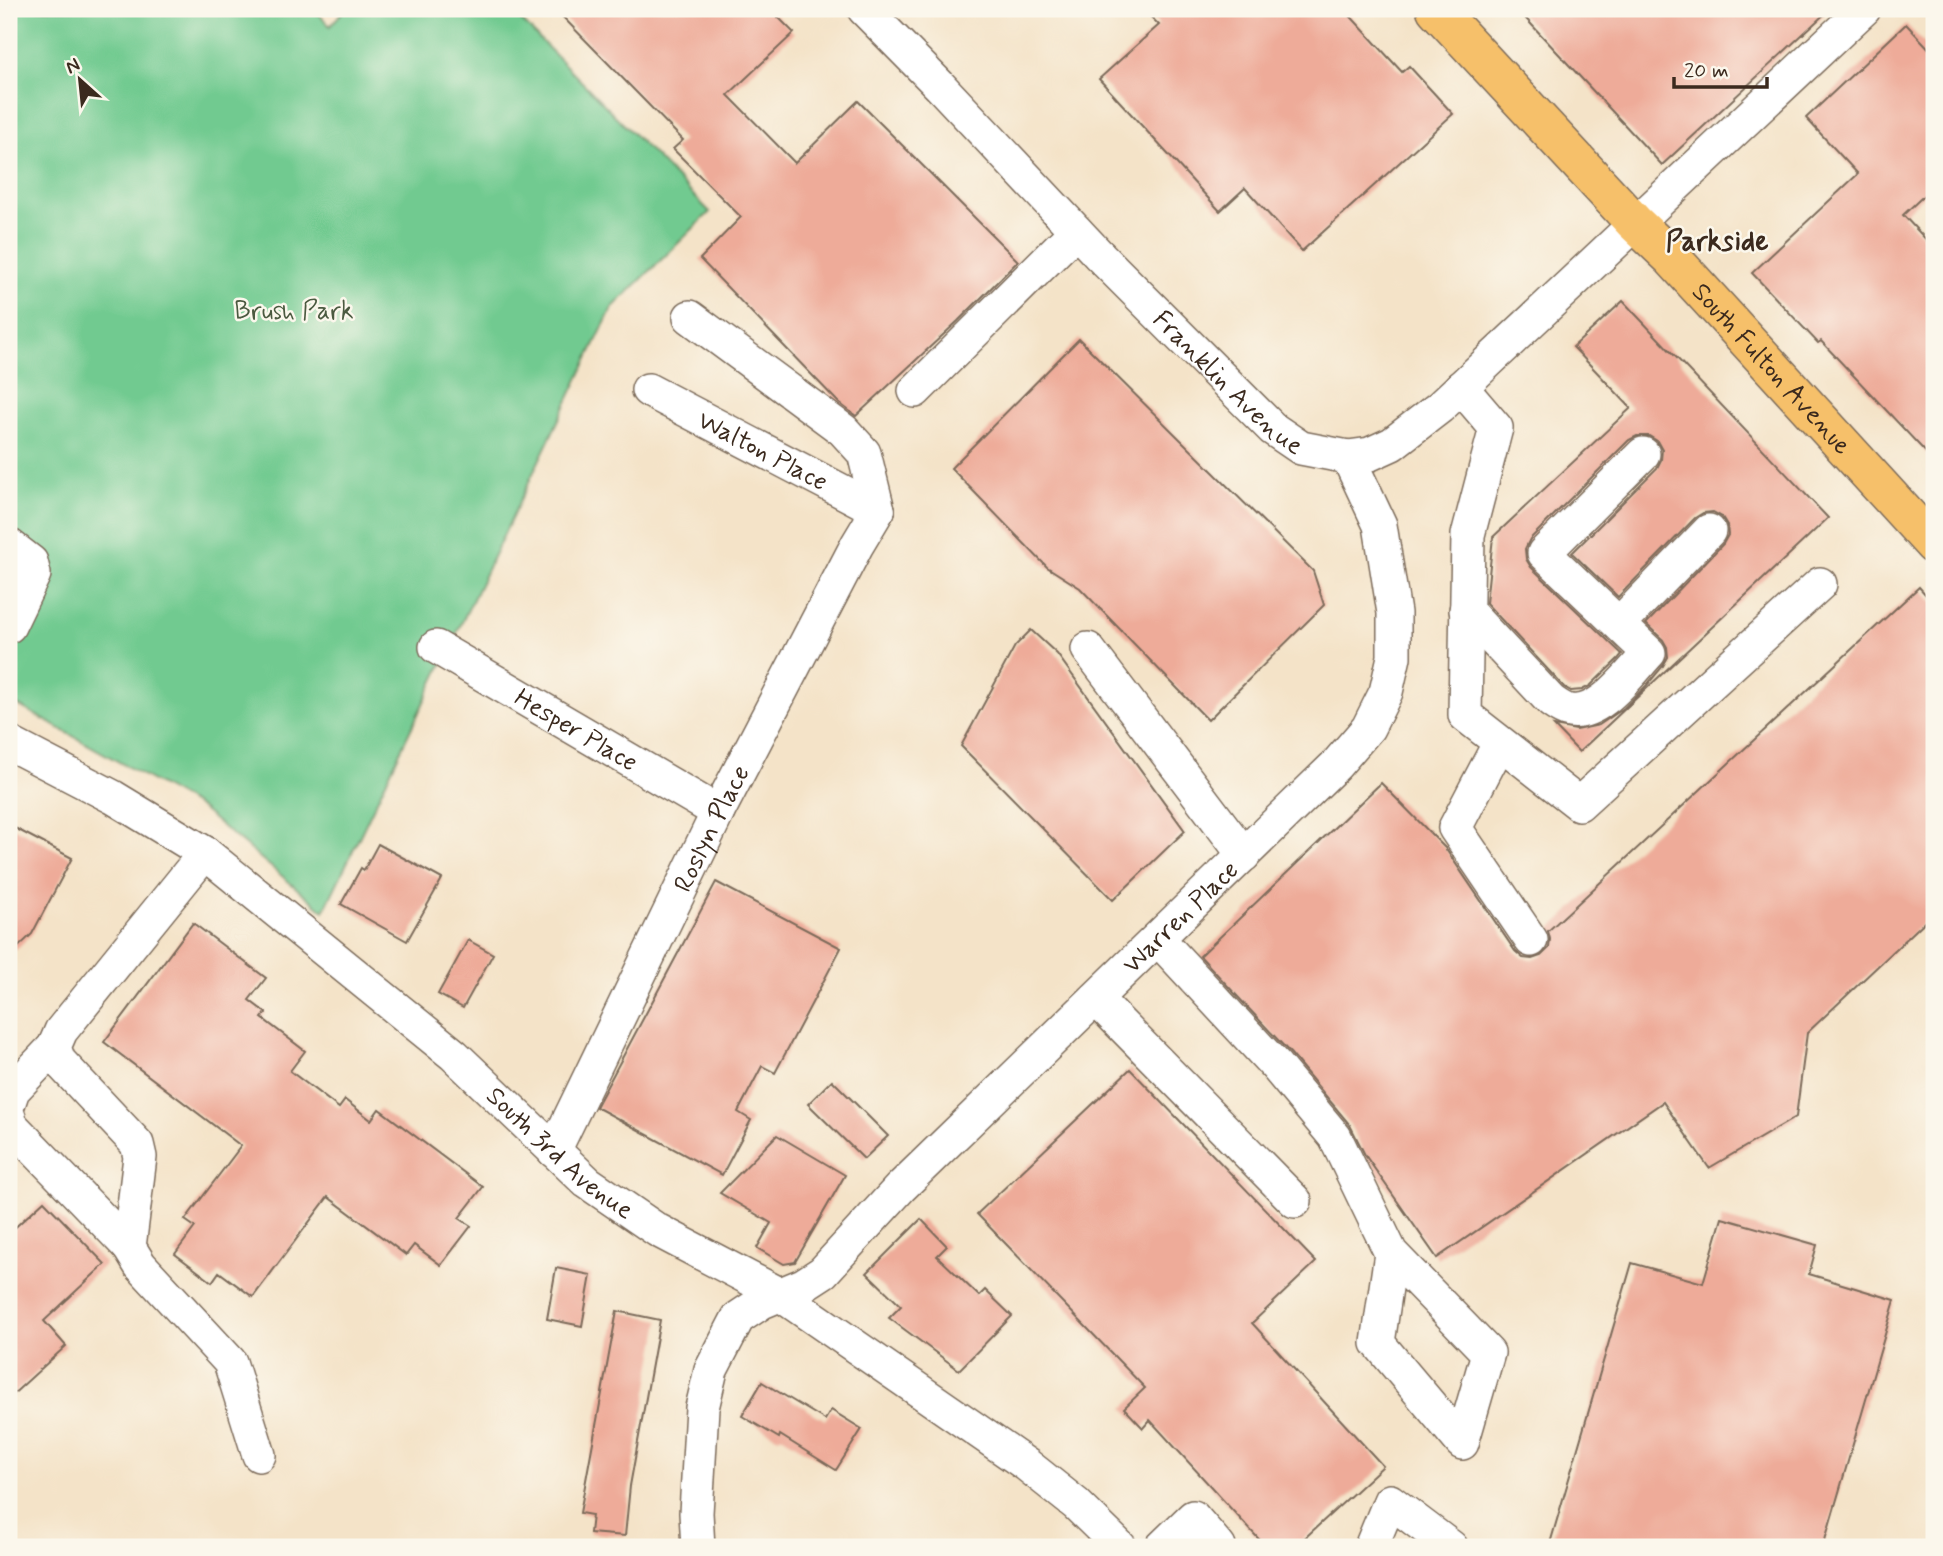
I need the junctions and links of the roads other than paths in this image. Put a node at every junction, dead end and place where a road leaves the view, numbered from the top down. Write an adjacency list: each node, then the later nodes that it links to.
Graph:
1 (864, 9): 5 (street, Franklin Avenue)
2 (1436, 9): 4 (main road, South Fulton Avenue)
3 (1864, 9): 4 (street, Franklin Avenue)
4 (1634, 222): 7 (street, Franklin Avenue); 15 (main road, South Fulton Avenue)
5 (1076, 231): 9 (street); 11 (street, Franklin Avenue)
6 (690, 317): 12 (street)
7 (1461, 387): 11 (street, Franklin Avenue); 17 (street)
8 (648, 390): 12 (street, Walton Place)
9 (915, 391)
10 (1643, 454): 18 (street)
11 (1348, 457): 26 (street, Warren Place)
12 (877, 510): 24 (street, Roslyn Place)
13 (1709, 531): 18 (street)
14 (9, 545): 19 (street)
15 (1934, 545)
16 (1820, 584): 23 (street)
17 (1466, 610): 18 (street); 23 (street)
18 (1619, 624)
19 (9, 626)
20 (436, 647): 24 (street, Hesper Place)
21 (1088, 649): 26 (street)
22 (9, 743): 25 (street, South 3rd Avenue)
23 (1499, 744): 28 (street)
24 (718, 812): 33 (street, Roslyn Place)
25 (205, 853): 30 (street); 33 (street, South 3rd Avenue)
26 (1244, 855): 27 (street, Warren Place)
27 (1158, 939): 29 (street, Warren Place); 36 (street)
28 (1531, 940)
29 (1096, 999): 34 (street); 37 (street, Warren Place)
30 (54, 1047): 31 (street); 35 (street)
31 (9, 1101)
32 (9, 1116): 35 (street)
33 (554, 1151): 37 (street, South 3rd Avenue)
34 (1294, 1201)
35 (129, 1247): 38 (street)
36 (1391, 1253): 36 (street)
37 (781, 1295): 39 (street, Warren Place); 40 (street, South 3rd Avenue)
38 (259, 1455)
39 (698, 1547)
40 (1120, 1547)
41 (1162, 1547): 42 (street)
42 (1219, 1547)
43 (1371, 1547): 44 (street)
44 (1451, 1547)

